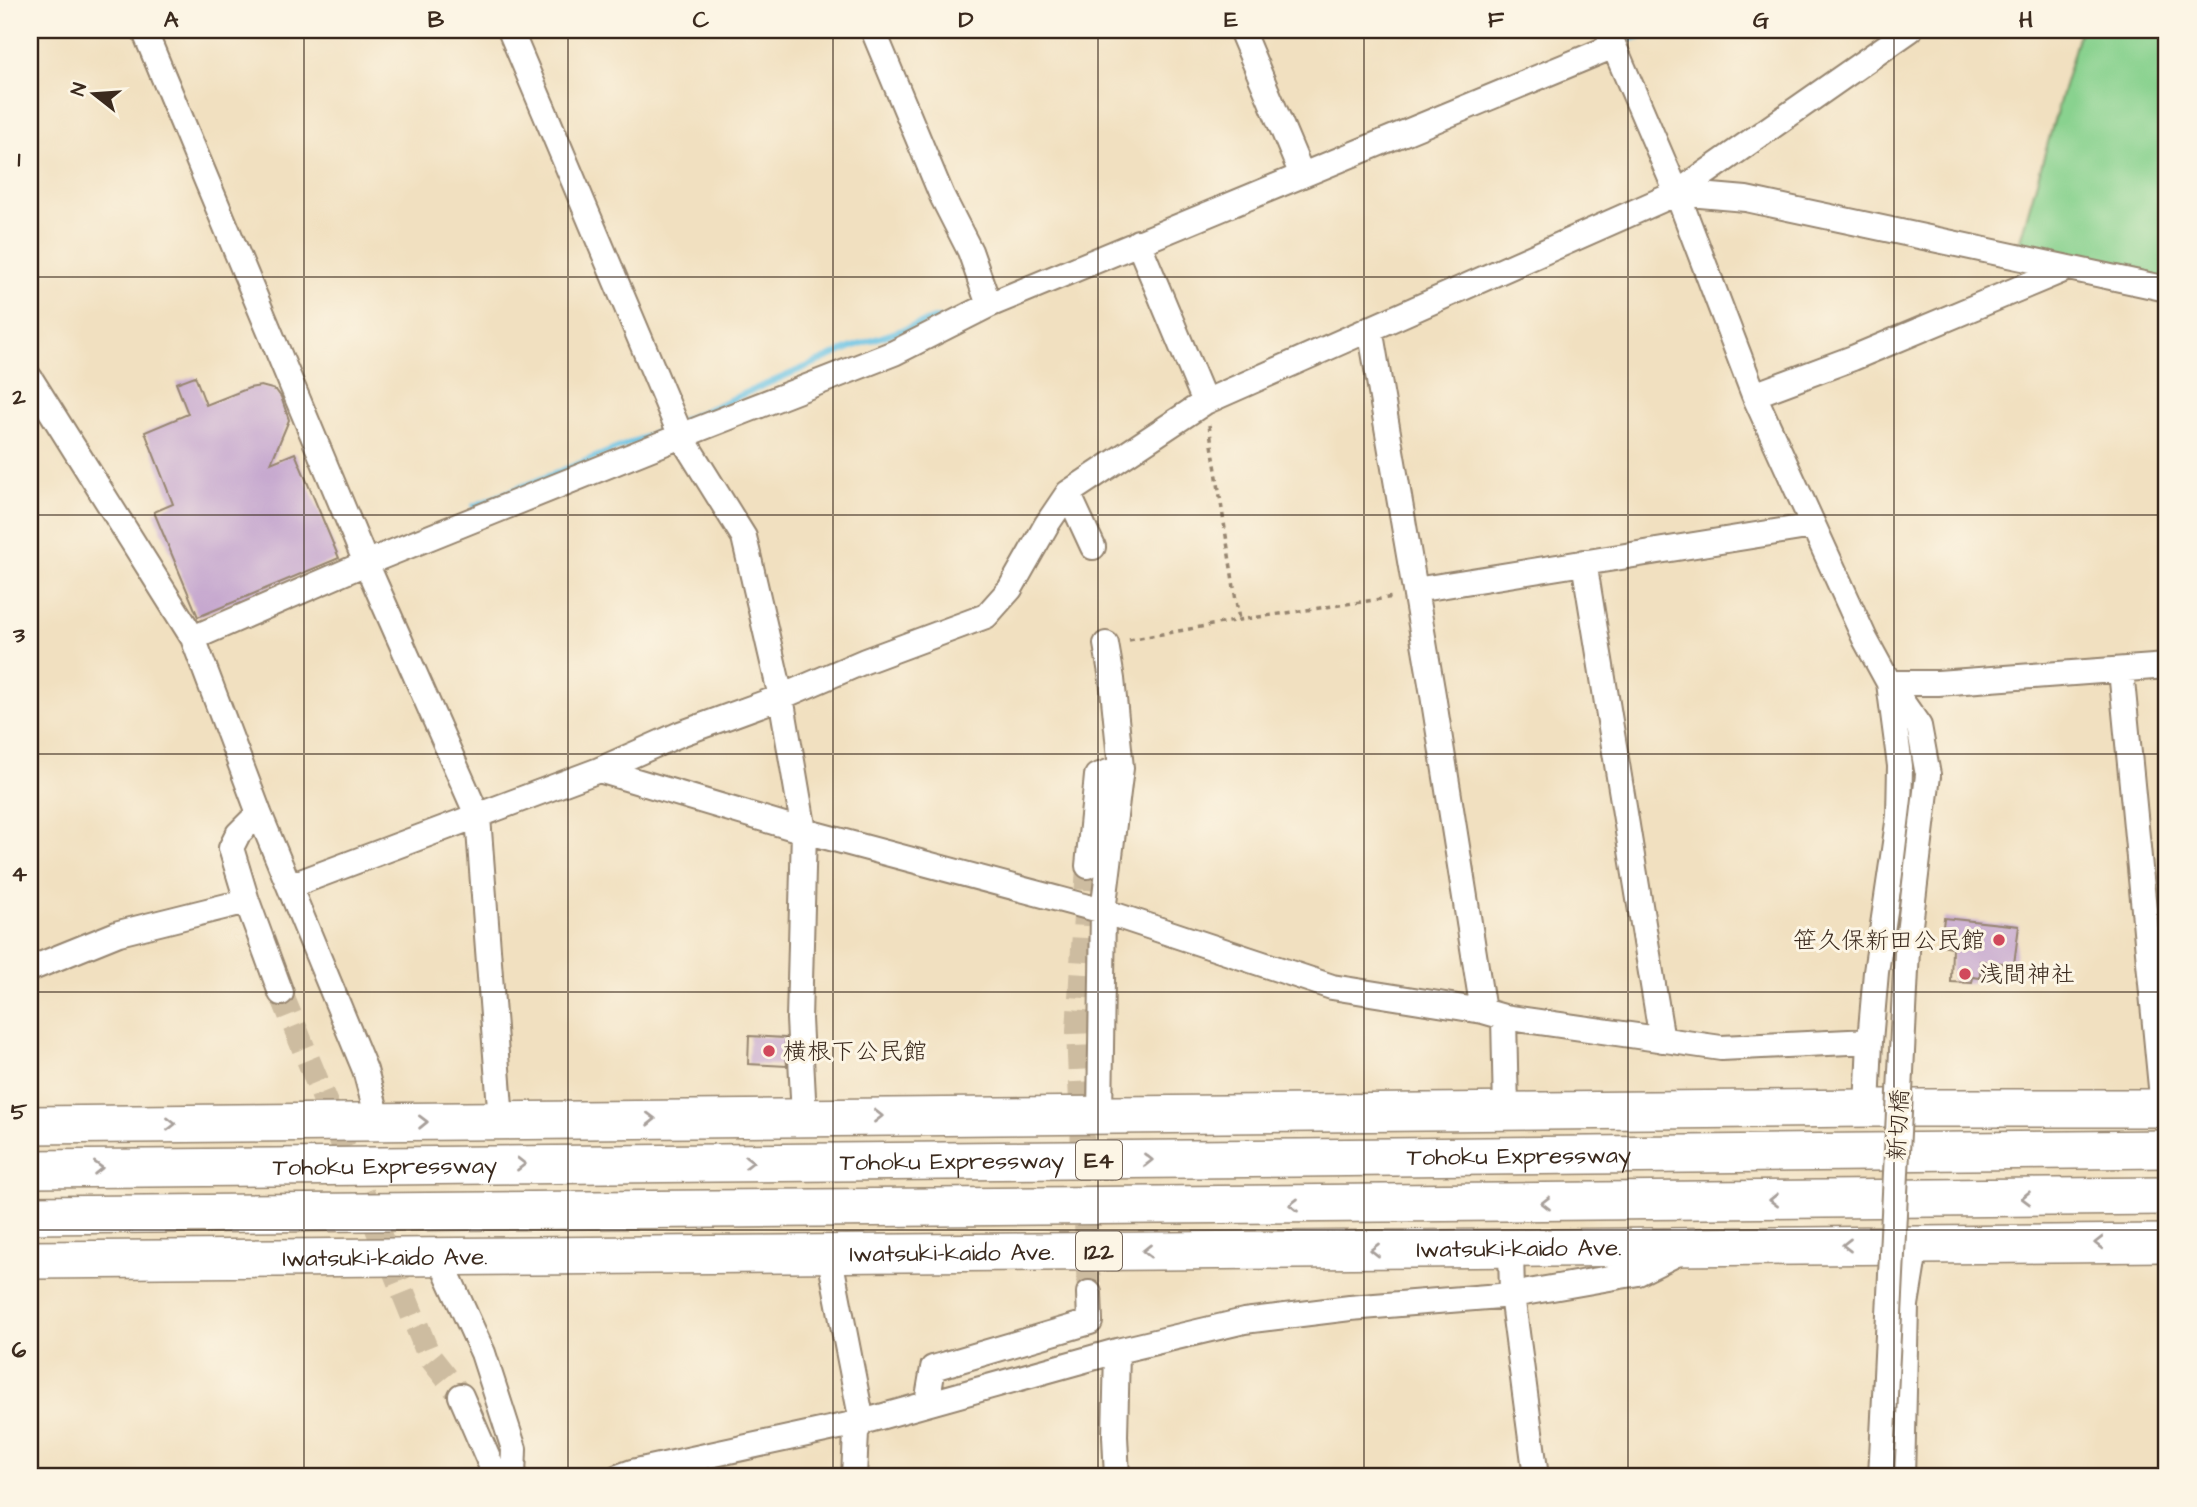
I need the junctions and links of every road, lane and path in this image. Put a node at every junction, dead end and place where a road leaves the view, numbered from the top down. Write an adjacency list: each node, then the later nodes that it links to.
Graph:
1 (144, 30): 22 (street)
2 (510, 30): 17 (street)
3 (873, 30): 12 (street)
4 (1241, 30): 7 (street)
5 (1910, 30): 8 (street)
6 (1611, 38): 7 (street); 8 (street)
7 (1302, 176): 9 (street)
8 (1677, 193): 10 (street); 13 (street); 15 (street)
9 (1138, 242): 12 (street); 16 (street)
10 (2068, 268): 11 (street); 15 (street)
11 (2167, 289)
12 (989, 305): 17 (street)
13 (1370, 328): 16 (street); 23 (street)
14 (30, 378): 25 (street)
15 (1754, 395): 19 (street)
16 (1205, 402): 18 (street); 24 (path)
17 (681, 436): 22 (street); 30 (street)
18 (1068, 493): 20 (street); 30 (street)
19 (1813, 526): 21 (street); 29 (street)
20 (1093, 547)
21 (1584, 562): 23 (street); 43 (street)
22 (366, 563): 25 (street); 34 (street)
23 (1415, 591): 24 (path); 42 (street)
24 (1240, 620): 26 (path)
25 (193, 638): 33 (street)
26 (1106, 644): 31 (street)
27 (2167, 666): 28 (street)
28 (2121, 670): 29 (street); 46 (street)
29 (1889, 683): 44 (street); 76 (street, 新切橋, bridge)
30 (781, 697): 32 (street); 35 (street)
31 (1121, 768): 36 (street); 39 (street)
32 (598, 770): 34 (street); 35 (street)
33 (259, 813): 37 (street); 38 (street)
34 (478, 817): 37 (street); 50 (street)
35 (804, 831): 39 (street); 49 (street)
36 (1088, 866)
37 (290, 886): 51 (street)
38 (247, 901): 40 (street); 41 (street)
39 (1103, 911): 42 (street); 48 (street)
40 (30, 970)
41 (281, 993)
42 (1494, 1014): 43 (street); 47 (street)
43 (1662, 1040): 44 (street)
44 (1870, 1041): 45 (street)
45 (1867, 1108): 46 (highway); 47 (highway)
46 (2165, 1108)
47 (1506, 1112): 48 (highway)
48 (1100, 1115): 49 (highway, one-way to 48)
49 (804, 1117): 50 (highway, one-way to 49)
50 (501, 1121): 51 (highway, one-way to 50)
51 (379, 1122): 52 (highway, one-way to 51)
52 (30, 1125)
53 (2167, 1149): 54 (highway, Tohoku Expressway / E4, one-way to 53)
54 (30, 1169)
55 (2167, 1196): 56 (highway, Tohoku Expressway / E4, one-way to 56)
56 (30, 1215)
57 (2167, 1243): 58 (highway, Iwatsuki-kaido Ave. / 122, one-way to 58)
58 (1916, 1244): 59 (highway, Iwatsuki-kaido Ave. / 122, one-way to 59); 77 (street)
59 (1693, 1246): 60 (highway, Iwatsuki-kaido Ave. / 122); 65 (street)
60 (1511, 1250): 61 (highway, Iwatsuki-kaido Ave. / 122, one-way to 61); 65 (street)
61 (829, 1254): 62 (highway, Iwatsuki-kaido Ave. / 122); 69 (street)
62 (439, 1256): 63 (highway, Iwatsuki-kaido Ave. / 122); 71 (street)
63 (30, 1260)
64 (1089, 1293): 68 (street)
65 (1512, 1296): 66 (street); 75 (street)
66 (1117, 1351): 68 (street); 74 (street)
67 (461, 1396): 70 (street)
68 (927, 1403): 69 (street)
69 (862, 1422): 72 (street); 73 (street)
70 (496, 1477)
71 (513, 1477)
72 (618, 1477)
73 (855, 1477)
74 (1117, 1477)
75 (1536, 1477)
76 (1881, 1477)
77 (1902, 1477)

